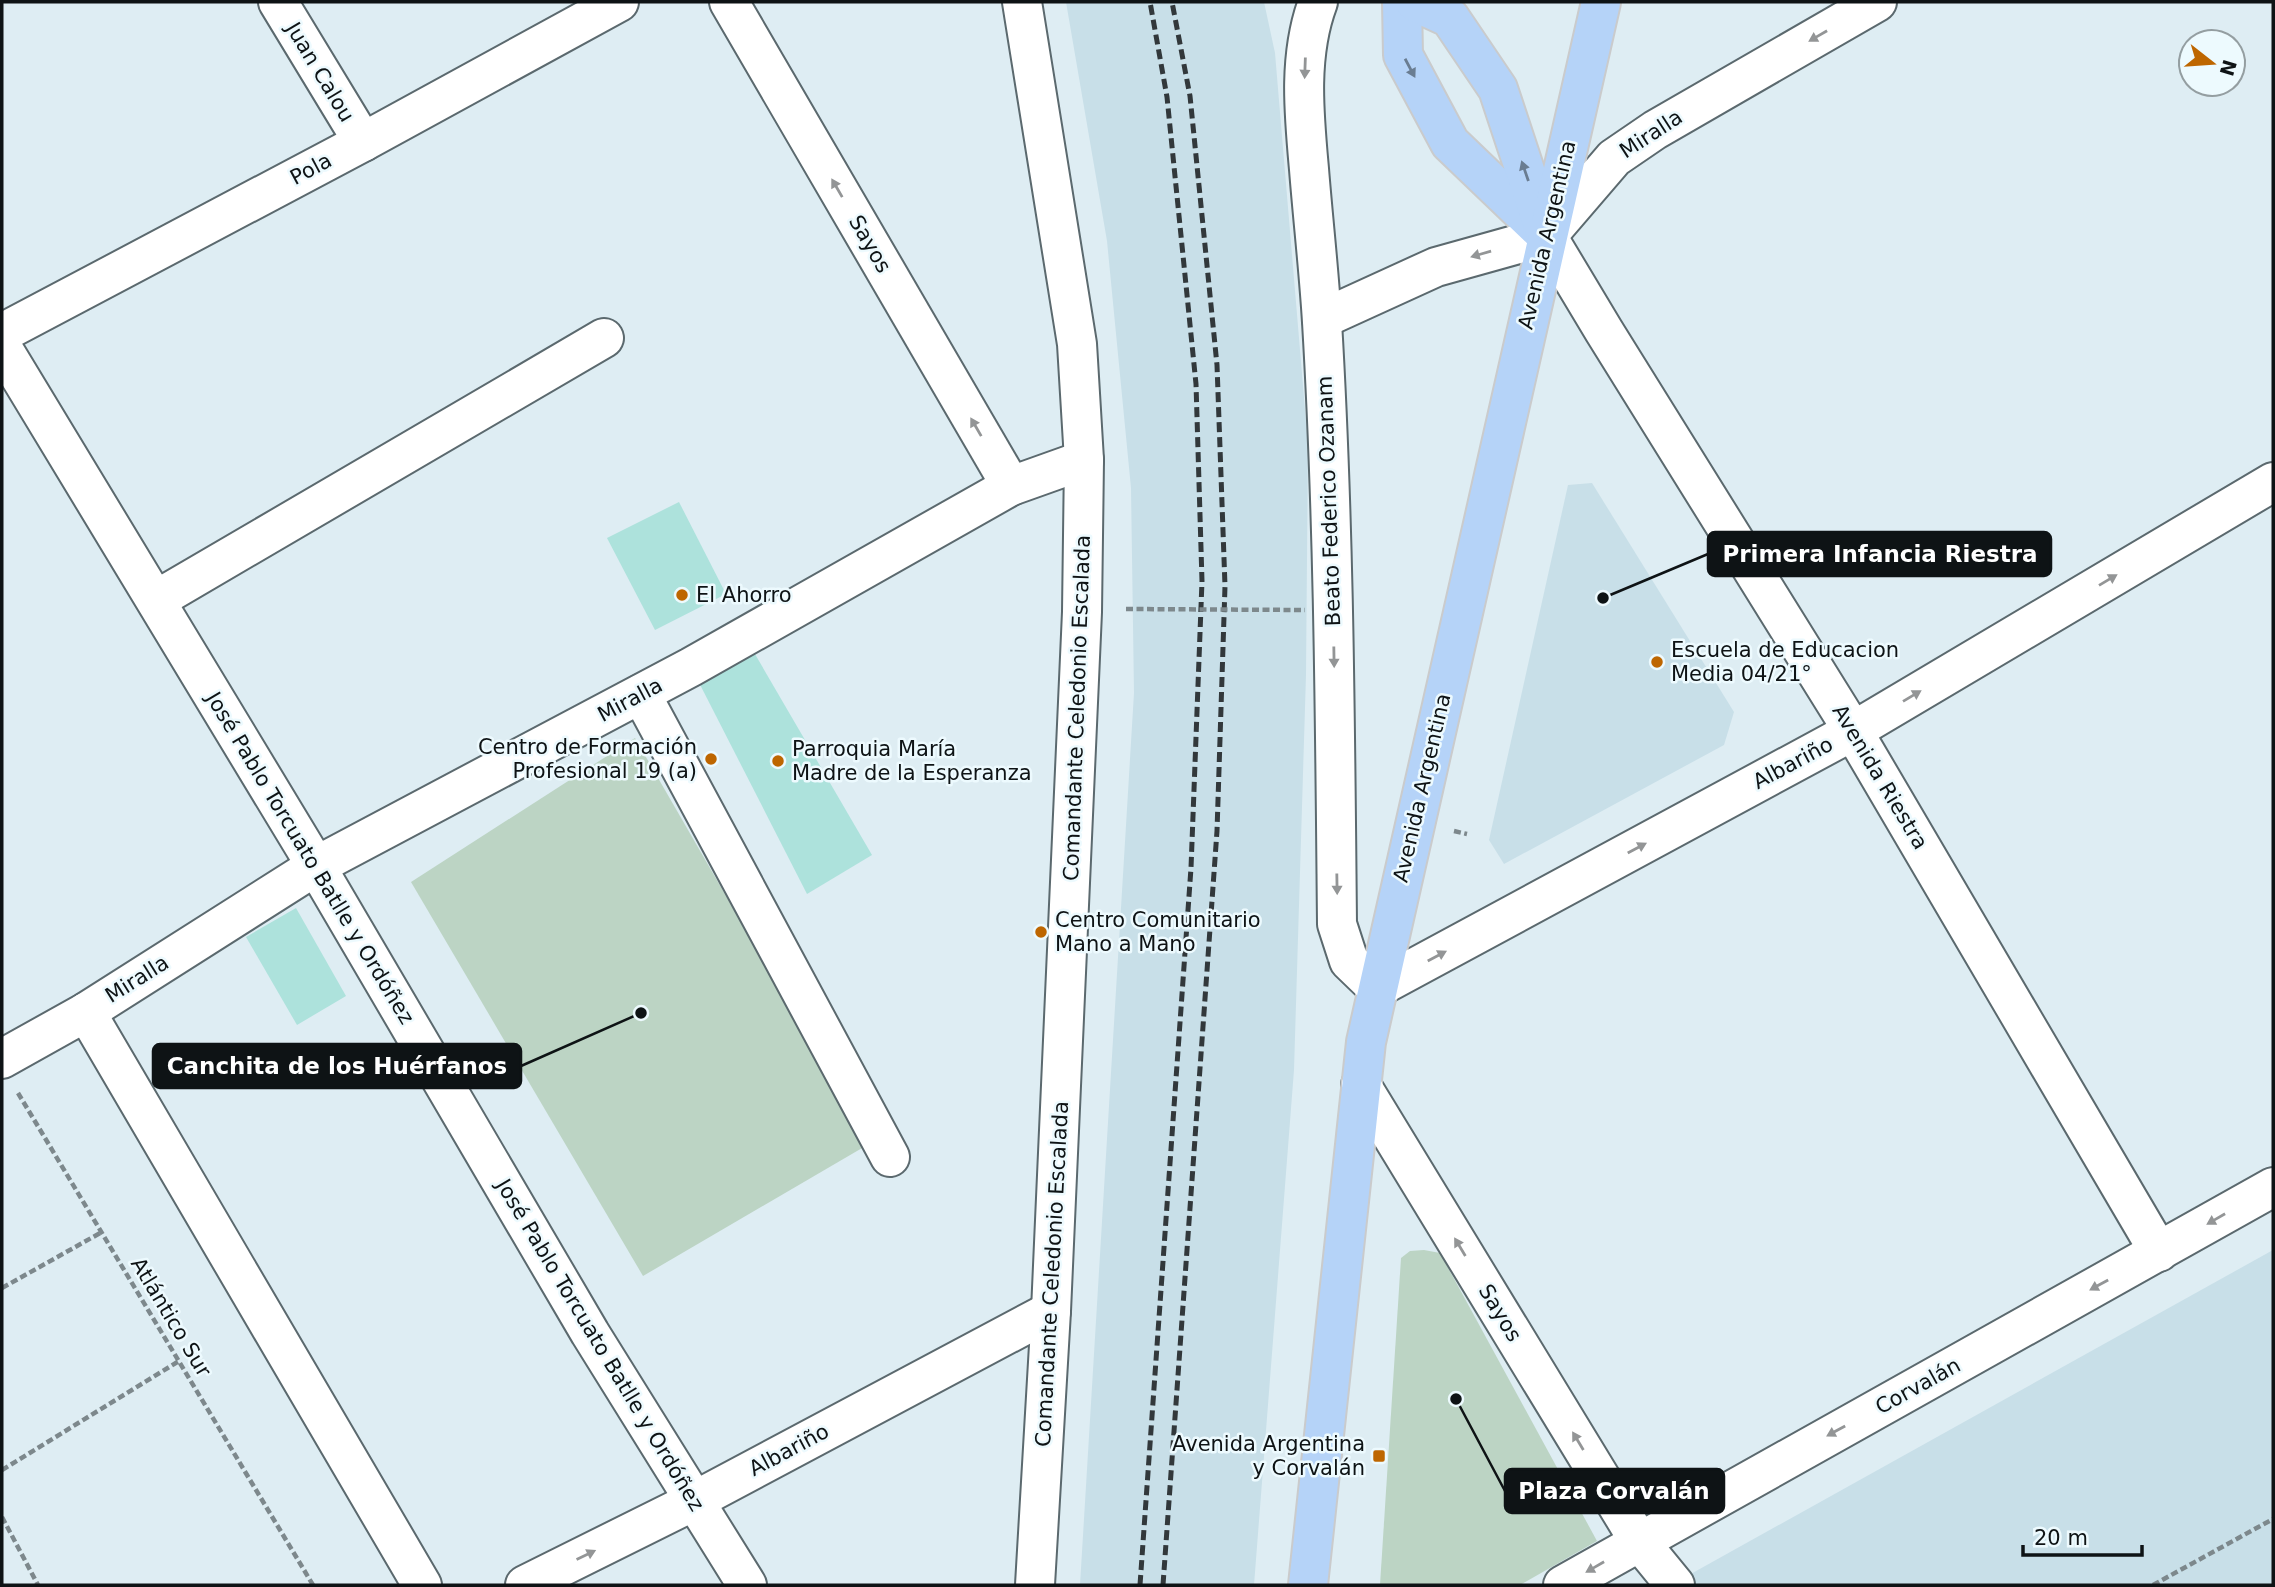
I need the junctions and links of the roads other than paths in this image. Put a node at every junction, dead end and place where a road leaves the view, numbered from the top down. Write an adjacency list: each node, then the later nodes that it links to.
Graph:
1 (278, 2): 11 (street, Juan Calou)
2 (619, 2): 11 (street, Pola)
3 (729, 2): 19 (street, Sayos, one-way to 3)
4 (1021, 2): 17 (street, Comandante Celedonio Escalada)
5 (1318, 2): 13 (street, Beato Federico Ozanam, one-way to 13)
6 (1402, 2): 12 (main road, Avenida Riestra, one-way to 12)
7 (1415, 2): 10 (main road, Avenida Riestra)
8 (1601, 2): 12 (main road, Avenida Argentina)
9 (1877, 2): 12 (street, Miralla, one-way to 12)
10 (1446, 10): 12 (main road, Avenida Riestra, one-way to 10)
11 (363, 142): 14 (street, Pola)
12 (1547, 236): 13 (street, one-way to 13); 22 (street, Avenida Riestra); 24 (main road, Avenida Argentina)
13 (1322, 319): 24 (street, Beato Federico Ozanam, one-way to 24)
14 (2, 334)
15 (604, 338): 20 (street)
16 (2, 347): 20 (street, José Pablo Torcuato Batlle y Ordóñez)
17 (1084, 460): 19 (street, Miralla); 31 (street, Comandante Celedonio Escalada)
18 (2273, 482): 22 (street, Albariño, one-way to 18)
19 (1011, 486): 21 (street, Miralla)
20 (156, 600): 23 (street, José Pablo Torcuato Batlle y Ordóñez)
21 (641, 694): 23 (street, Miralla); 28 (street)
22 (1853, 731): 24 (street, Albariño, one-way to 22); 30 (street, Avenida Riestra)
23 (316, 866): 25 (street, Miralla); 32 (street, José Pablo Torcuato Batlle y Ordóñez)
24 (1377, 988): 27 (main road, Avenida Argentina)
25 (86, 1012): 26 (street, Miralla); 34 (street)
26 (9, 1074)
27 (1361, 1085): 33 (street, Sayos, one-way to 27); 38 (main road, Avenida Argentina)
28 (890, 1157)
29 (2273, 1187): 30 (street, Corvalán, one-way to 30)
30 (2159, 1252): 33 (street, Corvalán, one-way to 33)
31 (1051, 1311): 32 (street, Albariño); 37 (street, Comandante Celedonio Escalada)
32 (694, 1501): 35 (street, Albariño, one-way to 32); 36 (street, José Pablo Torcuato Batlle y Ordóñez)
33 (1639, 1541): 39 (street, Corvalán, one-way to 39); 40 (street, Sayos)
34 (422, 1585)
35 (525, 1585)
36 (747, 1585)
37 (1035, 1585)
38 (1307, 1585)
39 (1563, 1585)
40 (1675, 1585)

